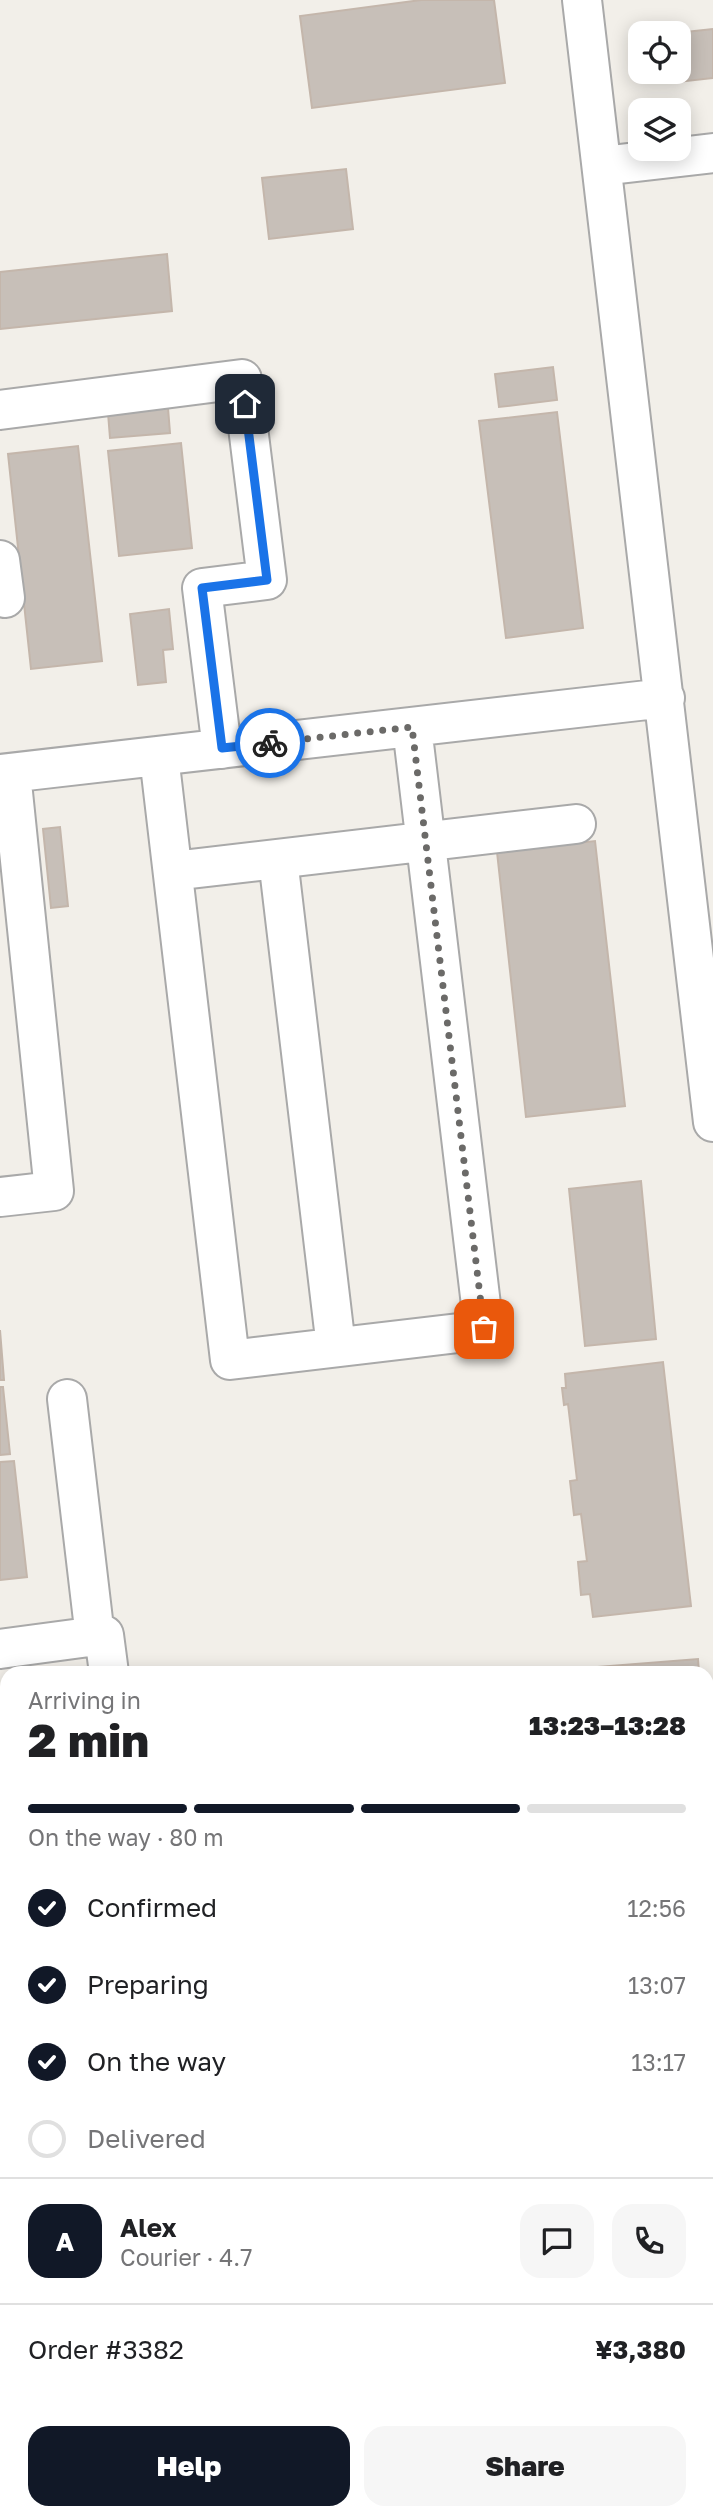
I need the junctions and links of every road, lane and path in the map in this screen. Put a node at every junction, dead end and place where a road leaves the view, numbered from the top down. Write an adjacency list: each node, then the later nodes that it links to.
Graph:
1 (582, 0): 3 (street)
2 (713, 153): 3 (street)
3 (602, 166): 7 (street)
4 (0, 410): 9 (street)
5 (0, 560): 6 (street)
6 (5, 598)
7 (665, 698): 8 (street); 17 (street)
8 (412, 727): 9 (street); 13 (street)
9 (222, 748): 10 (street)
10 (159, 756): 11 (street); 15 (street)
11 (6, 773): 16 (street)
12 (576, 824): 13 (street)
13 (426, 841): 14 (street); 20 (street)
14 (278, 859): 15 (street); 20 (street)
15 (173, 872): 20 (street)
16 (13, 921): 19 (street)
17 (708, 1039): 18 (street)
18 (713, 1122)
19 (0, 1197)
20 (336, 1347)
21 (67, 1399): 22 (street)
22 (95, 1637): 23 (street); 24 (street)
23 (0, 1649)
24 (108, 1666)

